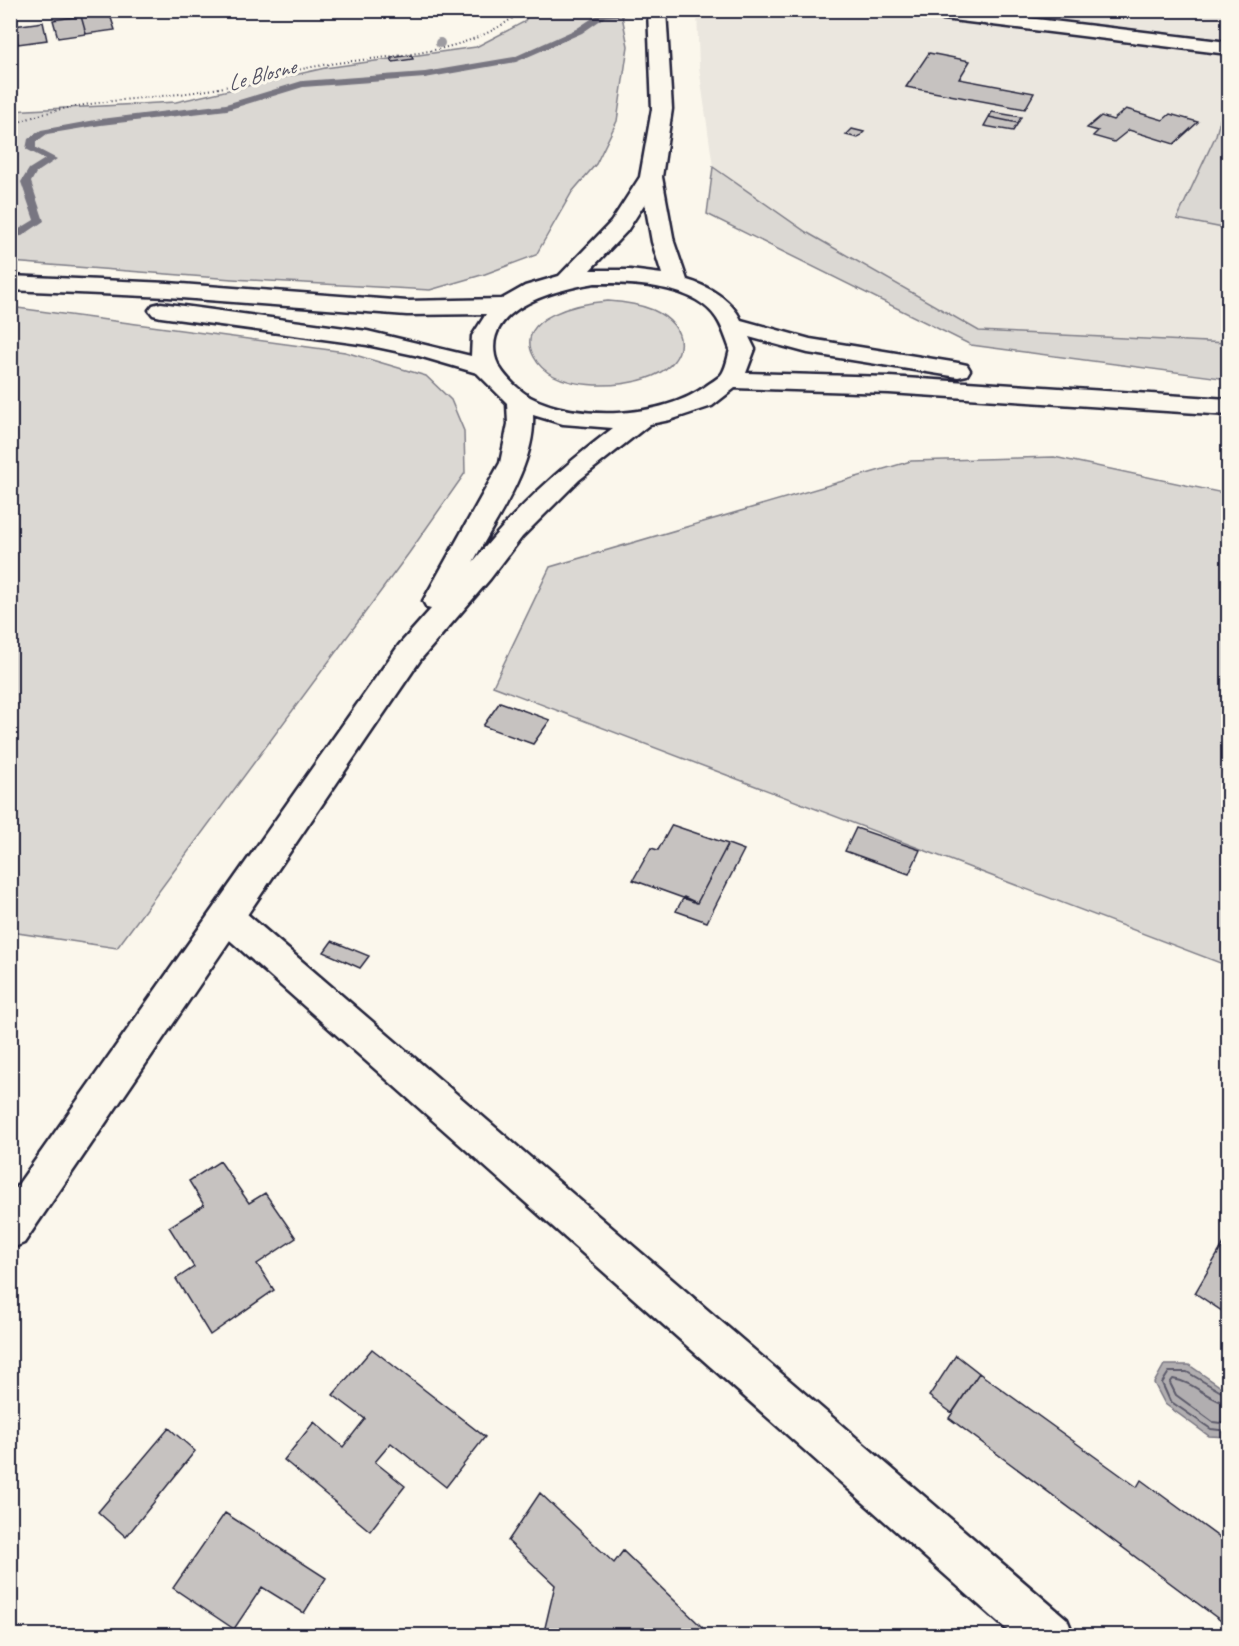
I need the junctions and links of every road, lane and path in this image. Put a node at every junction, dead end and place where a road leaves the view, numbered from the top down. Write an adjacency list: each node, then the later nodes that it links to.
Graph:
1 (523, 10): 5 (path)
2 (657, 10): 6 (main road)
3 (911, 10): 4 (main road)
4 (1228, 48)
5 (10, 126)
6 (651, 177): 7 (main road); 9 (main road)
7 (568, 280): 9 (main road); 11 (main road)
8 (10, 284): 11 (main road)
9 (677, 285): 12 (main road)
10 (10, 288): 13 (main road)
11 (507, 306): 13 (main road)
12 (736, 326): 14 (main road); 16 (main road)
13 (486, 368): 15 (main road)
14 (730, 380): 16 (main road); 18 (main road)
15 (520, 401): 18 (main road); 19 (main road)
16 (1177, 402): 17 (main road)
17 (1228, 407)
18 (639, 421): 19 (main road)
19 (410, 652): 20 (main road)
20 (227, 917): 21 (main road); 22 (main road)
21 (10, 1230)
22 (1050, 1635)

